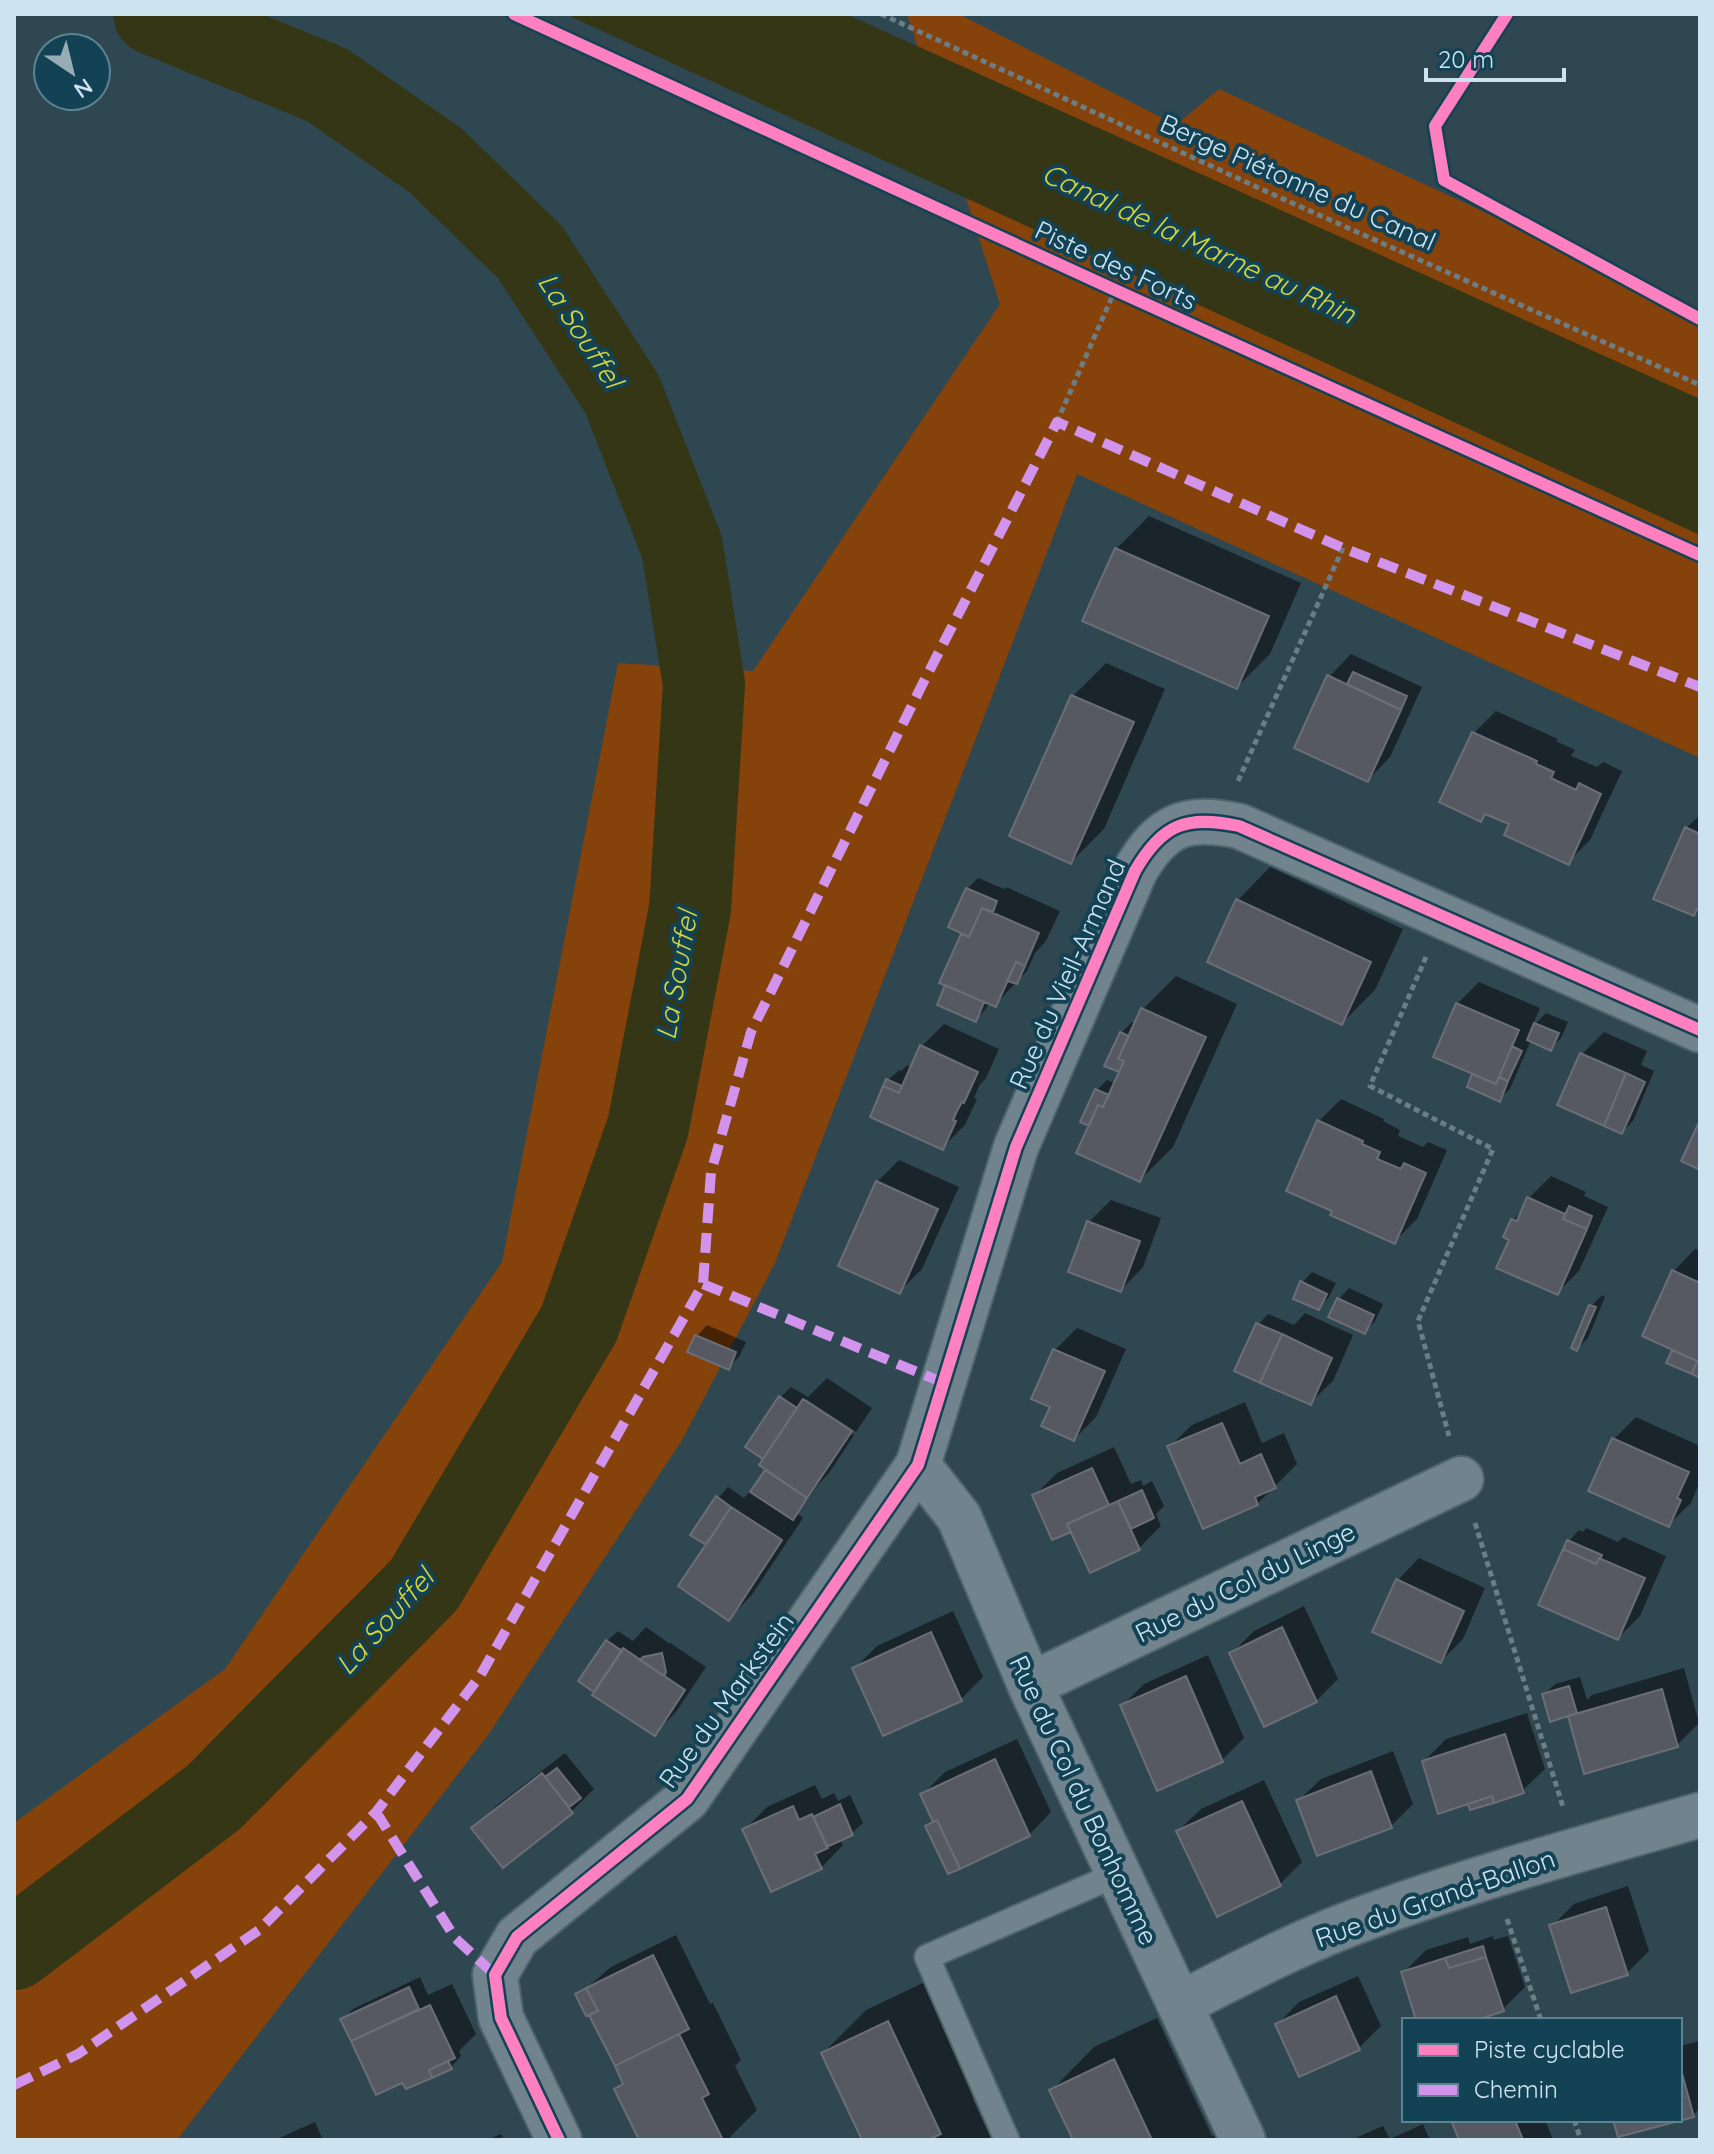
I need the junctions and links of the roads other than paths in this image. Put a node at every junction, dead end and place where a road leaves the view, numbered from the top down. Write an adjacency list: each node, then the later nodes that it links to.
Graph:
1 (1700, 1030): 2 (street, Rue du Vieil-Armand)
2 (918, 1465): 4 (street, Rue du Col du Bonhomme); 8 (street, Rue du Markstein)
3 (1461, 1479): 4 (street, Rue du Col du Linge)
4 (1030, 1685): 6 (street, Rue du Col du Bonhomme)
5 (1700, 1815): 7 (street, Rue du Grand-Ballon)
6 (1118, 1874): 7 (street, Rue du Col du Bonhomme); 9 (lane)
7 (1180, 2004): 10 (street, Rue du Col du Bonhomme)
8 (559, 2140)
9 (1007, 2140)
10 (1243, 2140)

